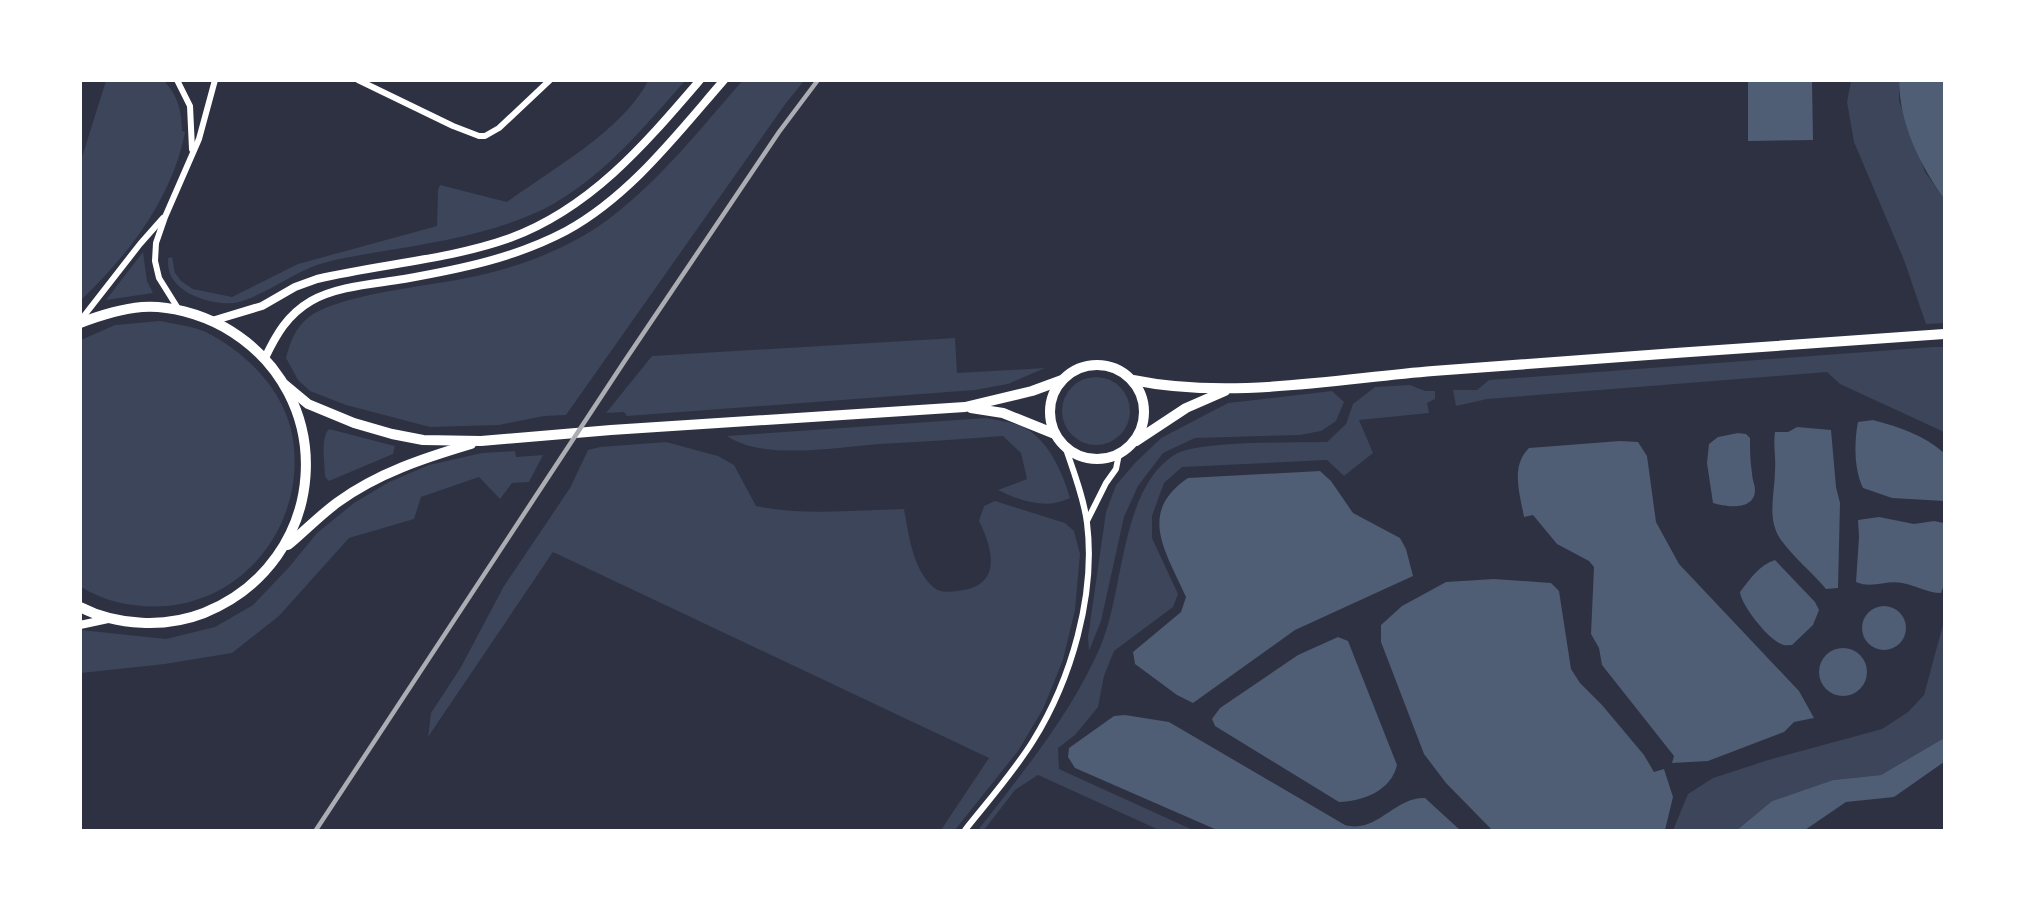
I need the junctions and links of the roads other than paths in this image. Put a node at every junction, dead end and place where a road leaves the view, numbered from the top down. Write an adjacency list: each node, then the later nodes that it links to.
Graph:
1 (177, 80): 7 (street)
2 (215, 80): 7 (street)
3 (358, 80): 4 (street)
4 (550, 80)
5 (700, 80): 10 (street)
6 (724, 80): 13 (street)
7 (193, 150): 8 (street)
8 (164, 217): 9 (street); 11 (street)
9 (179, 310): 10 (highway); 11 (highway)
10 (212, 321): 13 (highway)
11 (80, 322)
12 (1944, 334): 17 (highway)
13 (265, 358): 16 (highway)
14 (1062, 380): 15 (highway); 18 (highway); 19 (highway)
15 (1133, 380): 17 (highway); 22 (highway)
16 (284, 384): 20 (highway); 24 (highway)
17 (1228, 389): 22 (highway)
18 (965, 407): 19 (highway); 20 (highway)
19 (1055, 434): 21 (highway)
20 (481, 441): 24 (highway)
21 (1065, 446): 22 (highway); 23 (street)
22 (1124, 450): 23 (street)
23 (1087, 521): 28 (street)
24 (283, 549): 26 (highway)
25 (80, 607): 26 (highway)
26 (110, 618): 27 (street)
27 (80, 625)
28 (965, 831)

